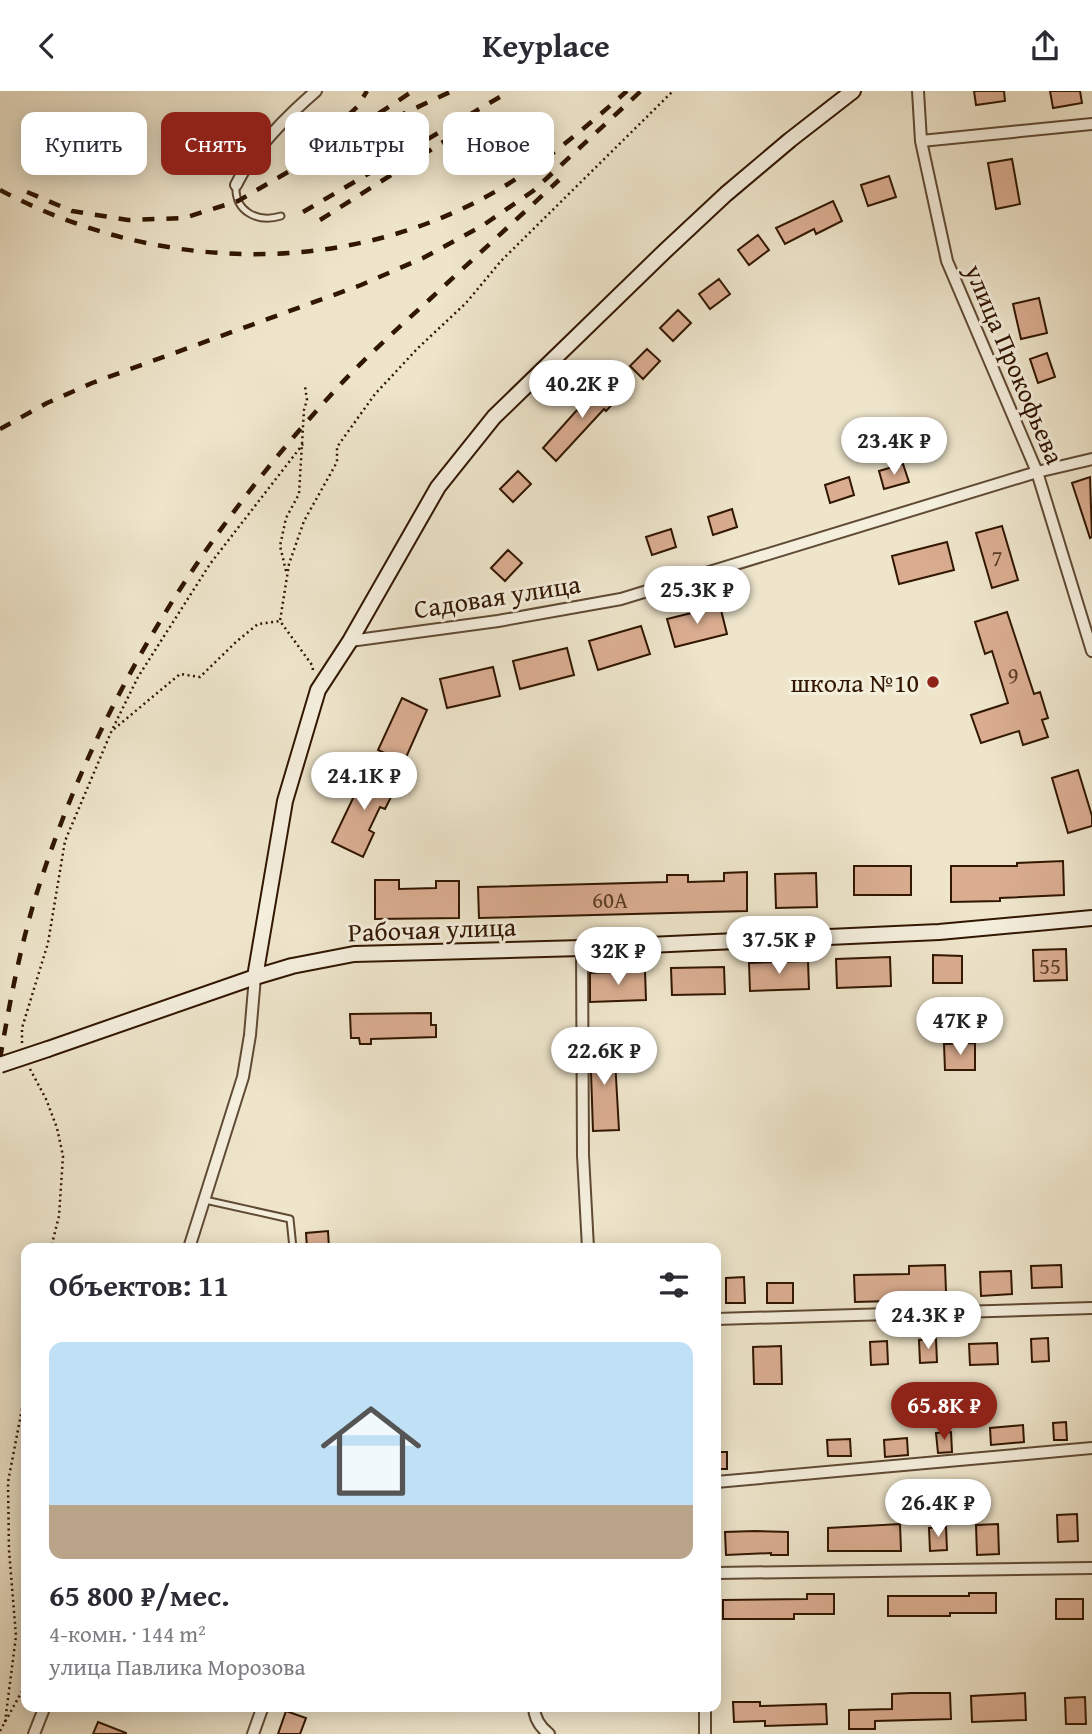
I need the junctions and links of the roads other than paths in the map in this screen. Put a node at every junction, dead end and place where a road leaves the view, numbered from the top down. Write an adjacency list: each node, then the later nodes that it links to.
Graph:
1 (316, 91): 6 (street)
2 (853, 91): 10 (street)
3 (918, 91): 5 (street, улица Прокофьева)
4 (1092, 124): 5 (street)
5 (921, 141): 9 (street, улица Прокофьева)
6 (236, 185): 7 (lane)
7 (281, 215)
8 (1092, 459): 9 (street, Садовая улица)
9 (1037, 473): 10 (street, Садовая улица); 11 (street, улица Прокофьева)
10 (350, 641): 14 (street)
11 (1092, 651)
12 (1092, 918): 13 (street, Рабочая улица)
13 (582, 948): 14 (street, Рабочая улица); 19 (street)
14 (254, 977): 15 (street, Рабочая улица, bridge); 16 (street)
15 (0, 1065)
16 (205, 1200): 17 (street); 18 (lane)
17 (191, 1243)
18 (292, 1243)
19 (588, 1243)
20 (1092, 1308): 21 (street)
21 (721, 1319)
22 (1092, 1448): 23 (street)
23 (721, 1482)
24 (1092, 1568): 25 (street)
25 (721, 1573)
26 (43, 1712): 30 (street)
27 (261, 1712): 31 (street)
28 (534, 1712): 32 (street)
29 (705, 1712): 33 (street)
30 (34, 1734)
31 (253, 1734)
32 (549, 1734)
33 (705, 1734)

